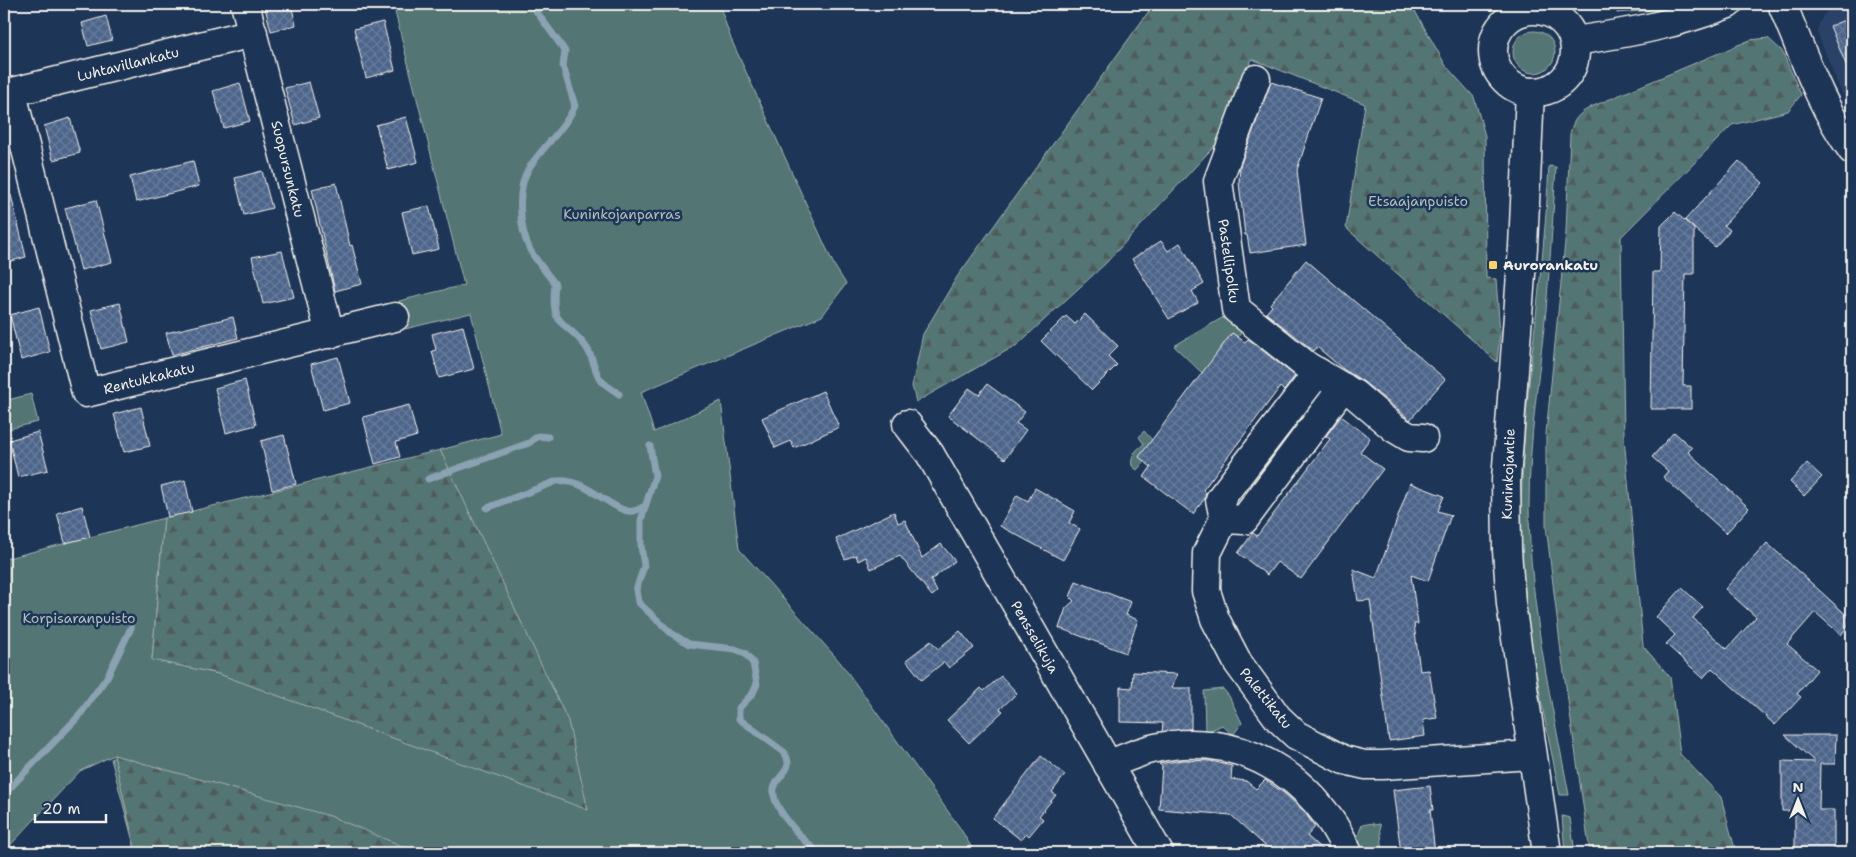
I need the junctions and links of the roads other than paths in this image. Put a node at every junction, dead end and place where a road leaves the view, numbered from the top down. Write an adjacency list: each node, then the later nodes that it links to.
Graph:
1 (245, 4): 5 (street, Suopursunkatu)
2 (1728, 4): 6 (street)
3 (1782, 4): 10 (street)
4 (1531, 7): 6 (street); 8 (street)
5 (253, 33): 9 (street, Luhtavillankatu); 12 (street, Suopursunkatu)
6 (1575, 40): 8 (street)
7 (1256, 79): 13 (street, Pastellipolku)
8 (1530, 92): 19 (street, Kuninkojantie)
9 (8, 93): 12 (street, Rentukkakatu)
10 (1852, 150)
11 (395, 317): 12 (street, Rentukkakatu)
12 (330, 334)
13 (1318, 372): 14 (street, Pastellipolku); 17 (street, Palettikatu)
14 (1343, 388): 16 (street, Pastellipolku); 17 (street)
15 (907, 424): 20 (street, Pensselikuja)
16 (1424, 438)
17 (1224, 519): 18 (street, Palettikatu)
18 (1308, 743): 19 (street, Palettikatu); 21 (street)
19 (1532, 756): 24 (street, Kuninkojantie)
20 (1108, 765): 21 (street); 22 (street, Pensselikuja)
21 (1287, 773): 23 (street)
22 (1159, 853)
23 (1348, 853)
24 (1547, 853)

